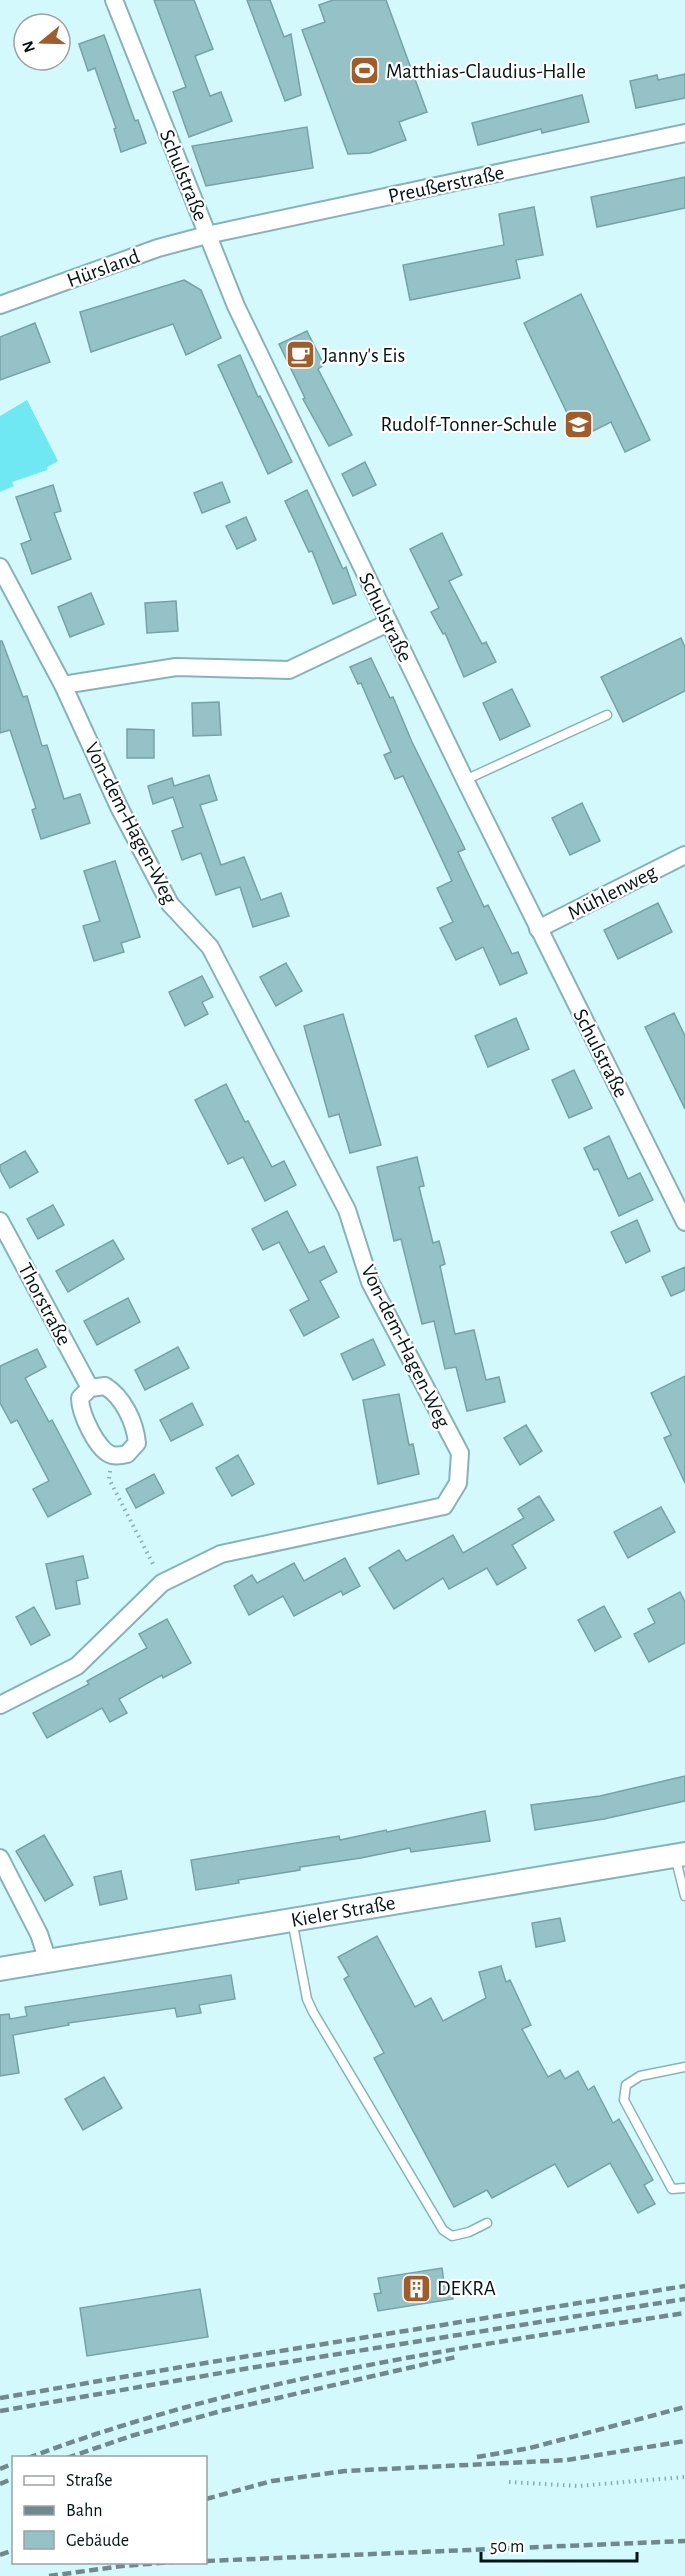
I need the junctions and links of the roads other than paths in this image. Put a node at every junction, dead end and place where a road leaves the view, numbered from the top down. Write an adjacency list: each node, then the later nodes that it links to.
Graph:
1 (114, 0): 3 (street, Schulstraße)
2 (685, 133): 3 (street, Preußerstraße)
3 (207, 235): 4 (street, Hürsland); 6 (street, Schulstraße)
4 (0, 305)
5 (0, 567): 7 (street, Von-dem-Hagen-Weg)
6 (388, 623): 7 (street); 9 (street, Schulstraße)
7 (63, 685): 15 (street, Von-dem-Hagen-Weg)
8 (608, 715): 9 (lane)
9 (465, 780): 11 (street, Schulstraße)
10 (685, 855): 11 (street, Mühlenweg)
11 (538, 929): 13 (street, Schulstraße)
12 (0, 1221): 14 (street, Thorstraße)
13 (685, 1222)
14 (90, 1388): 14 (street)
15 (0, 1705)
16 (680, 1855): 18 (lane); 19 (main road, Kieler Straße)
17 (0, 1858): 20 (street)
18 (685, 1896)
19 (292, 1920): 20 (main road, Kieler Straße); 24 (lane)
20 (48, 1961): 21 (main road, Kieler Straße)
21 (0, 1969)
22 (685, 2067): 23 (lane)
23 (685, 2188)
24 (487, 2223)

